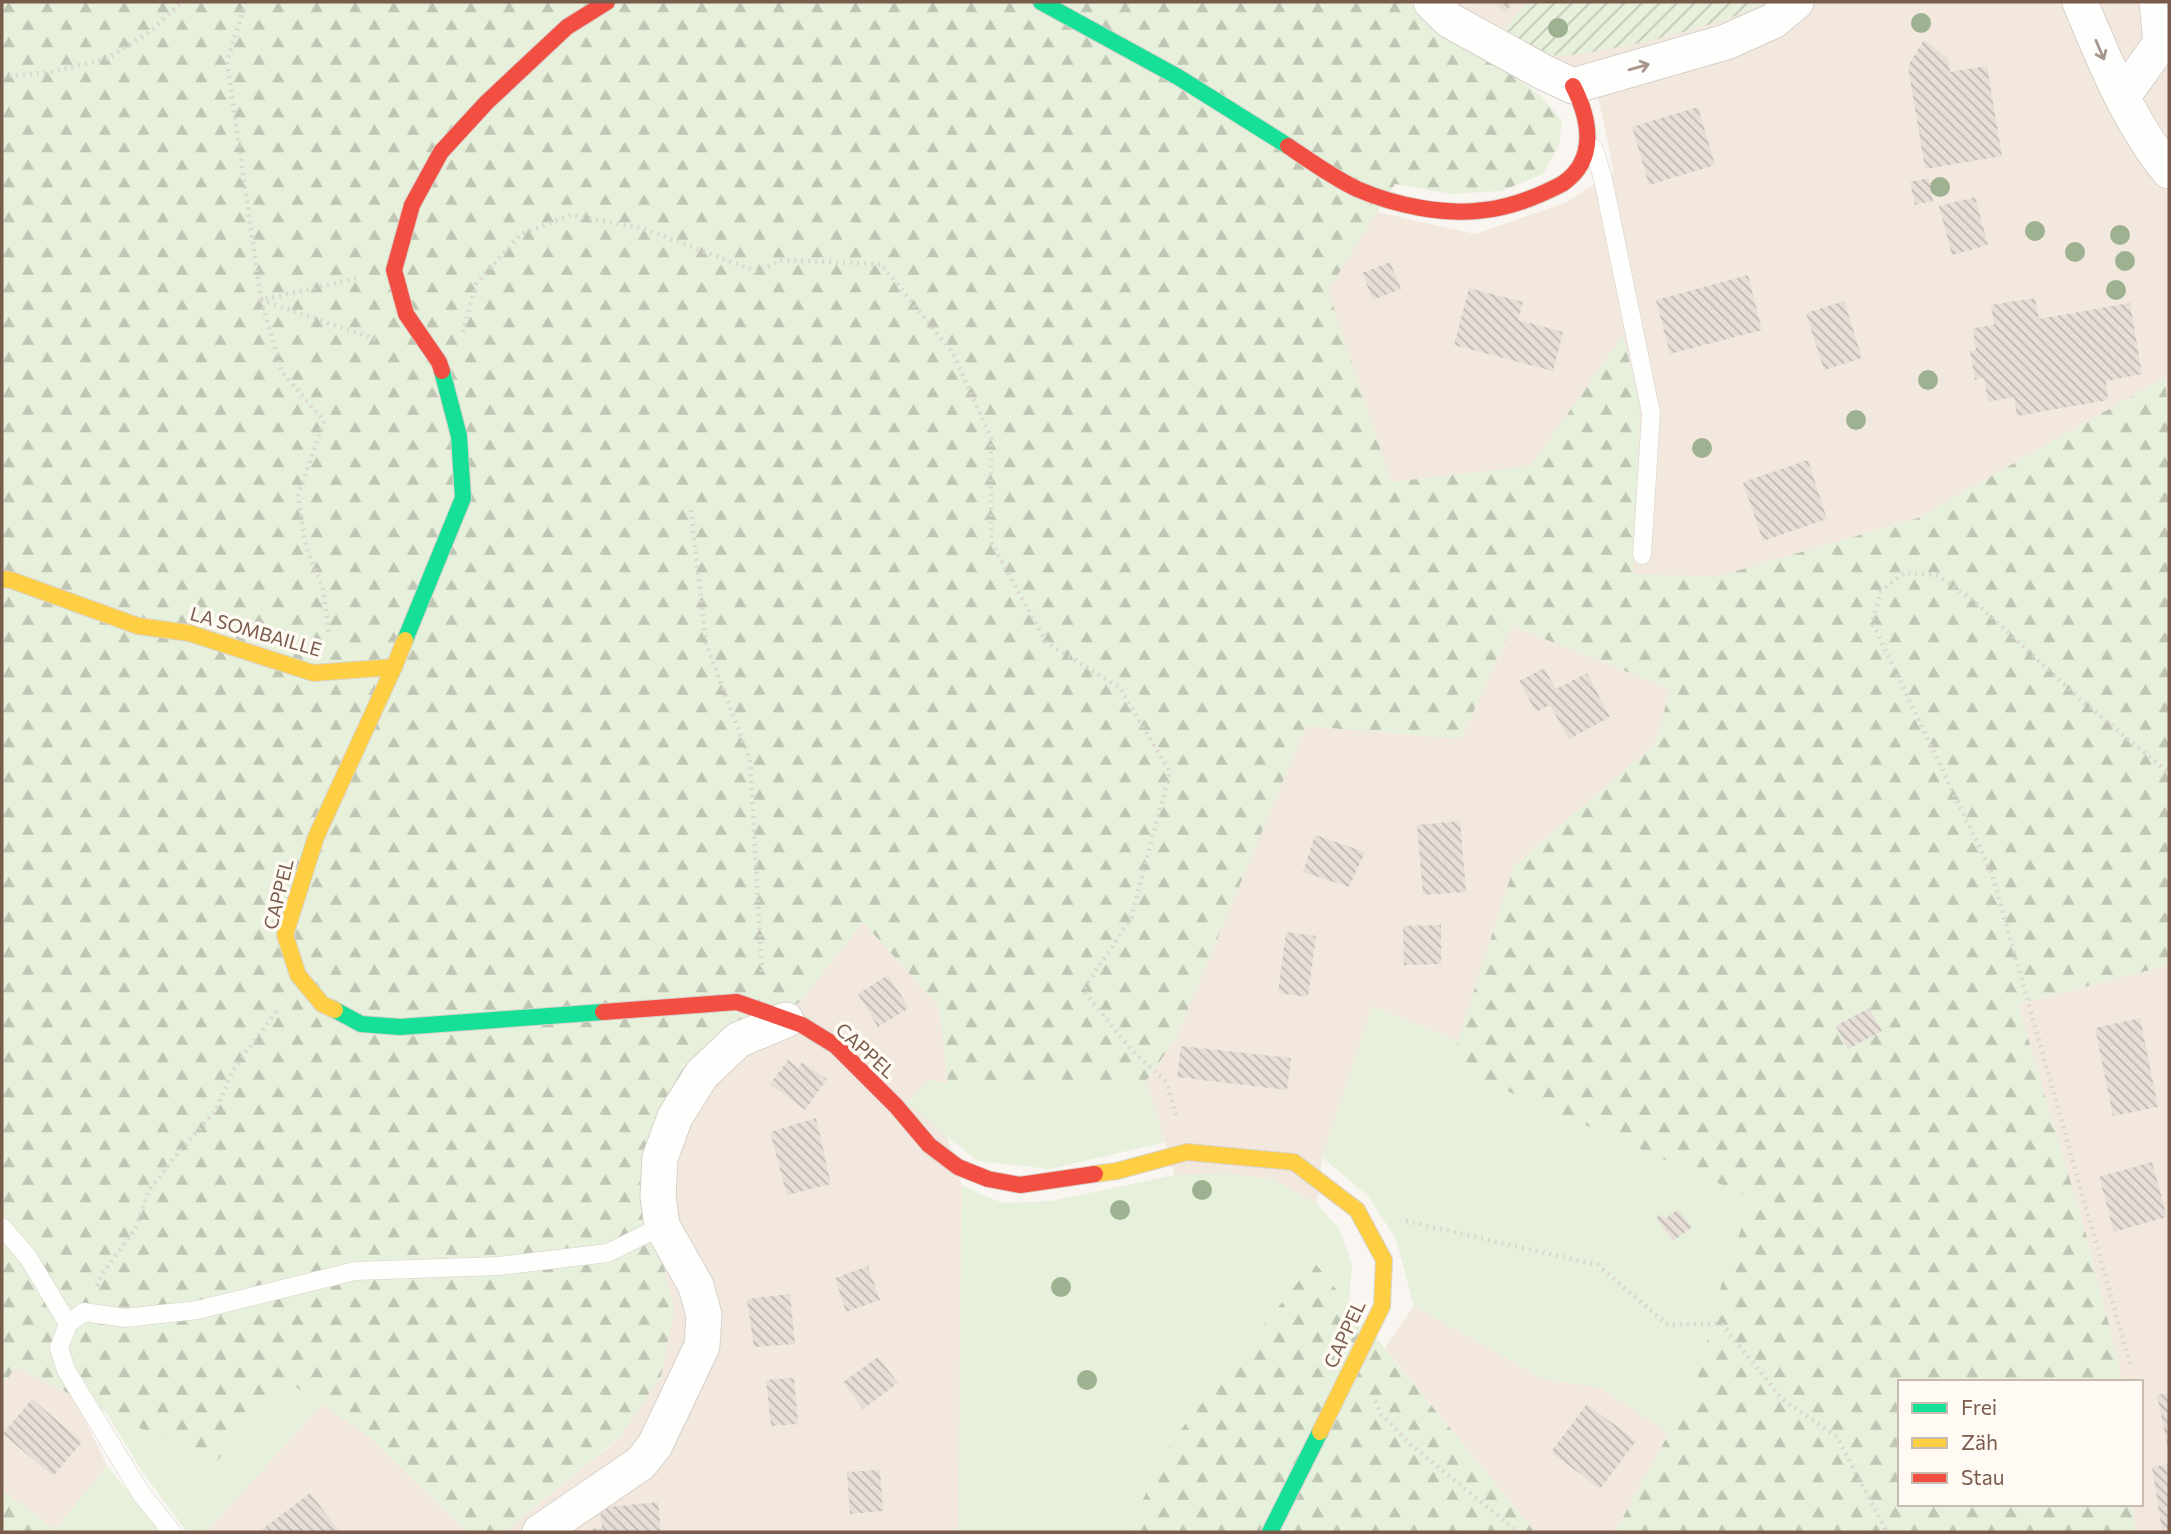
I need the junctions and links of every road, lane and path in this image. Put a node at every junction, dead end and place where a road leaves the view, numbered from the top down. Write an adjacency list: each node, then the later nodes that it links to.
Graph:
1 (183, 2): 9 (path)
2 (246, 2): 15 (path)
3 (607, 2): 14 (street)
4 (1041, 2): 12 (street)
5 (1432, 2): 10 (street)
6 (1796, 2): 10 (street, one-way to 6)
7 (2080, 2): 11 (street, one-way to 11)
8 (2157, 2): 11 (street)
9 (2, 77)
10 (1573, 86): 12 (street)
11 (2123, 96): 13 (street)
12 (1590, 138): 19 (lane)
13 (2169, 171)
14 (394, 270): 15 (path); 17 (street)
15 (261, 300): 16 (path); 22 (path)
16 (388, 344)
17 (439, 362): 21 (street); 26 (path)
18 (691, 510): 25 (path)
19 (1642, 555)
20 (2, 579): 22 (street, LA SOMBAILLE)
21 (394, 667): 22 (street, LA SOMBAILLE); 24 (street, CAPPEL)
22 (333, 672)
23 (2169, 773): 33 (path)
24 (296, 969): 25 (street, CAPPEL); 30 (path)
25 (775, 1016): 26 (street, CAPPEL); 28 (street)
26 (1187, 1152): 27 (street, CAPPEL)
27 (1357, 1210): 32 (street, CAPPEL); 38 (path)
28 (662, 1226): 30 (lane); 35 (street)
29 (2, 1227): 31 (lane)
30 (84, 1312): 31 (lane)
31 (68, 1324): 34 (lane)
32 (1357, 1357): 36 (street, CAPPEL); 37 (path)
33 (2130, 1364)
34 (172, 1532)
35 (540, 1532)
36 (1270, 1532)
37 (1518, 1532)
38 (1887, 1532)

